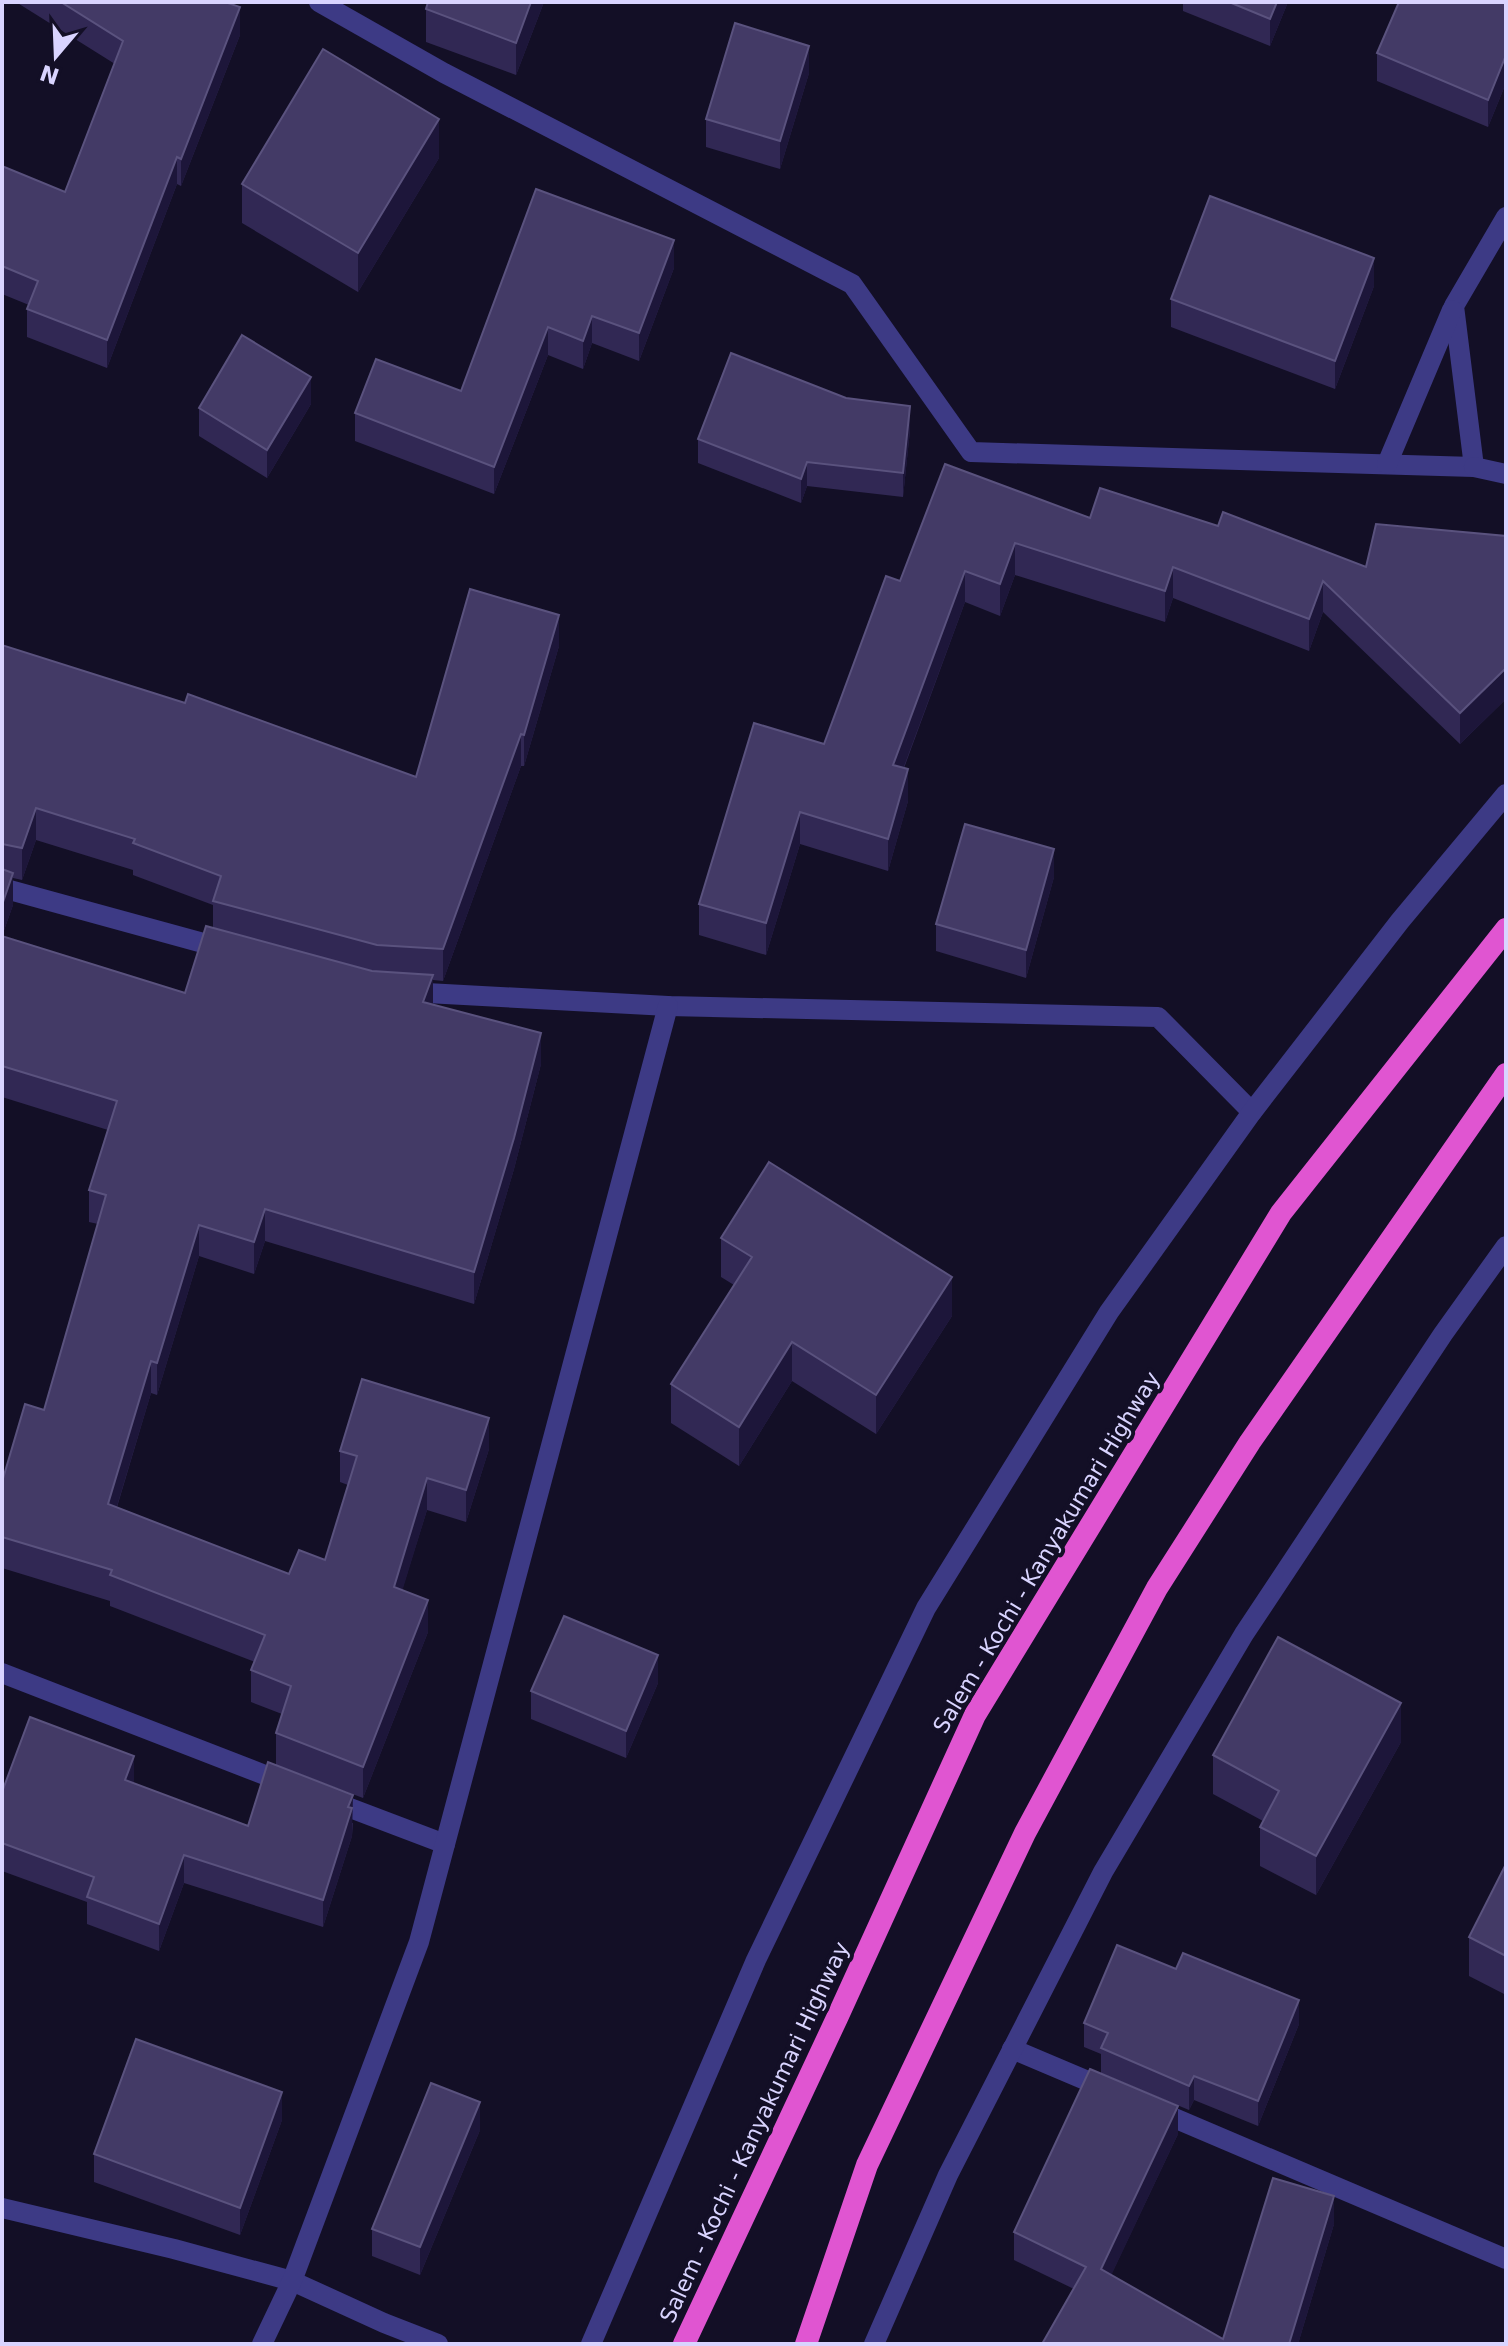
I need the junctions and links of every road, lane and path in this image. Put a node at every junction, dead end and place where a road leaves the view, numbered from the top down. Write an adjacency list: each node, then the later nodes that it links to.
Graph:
1 (319, 2): 4 (street)
2 (1506, 217): 3 (street)
3 (1454, 306): 4 (street); 5 (street)
4 (1387, 464): 5 (street)
5 (1474, 467): 6 (street)
6 (1506, 474)
7 (1506, 794): 14 (street)
8 (2, 888): 10 (street)
9 (1506, 929): 25 (highway, Salem - Kochi - Kanyakumari Highway)
10 (241, 953)
11 (391, 991): 12 (street)
12 (668, 1006): 14 (street); 17 (street)
13 (1506, 1074): 26 (highway)
14 (1252, 1112): 24 (street)
15 (1506, 1246): 18 (street)
16 (2, 1673): 17 (street)
17 (445, 1844): 21 (street)
18 (1012, 2049): 20 (street); 27 (street)
19 (2, 2208): 21 (street)
20 (1506, 2259)
21 (292, 2281): 22 (street); 23 (street)
22 (262, 2344)
23 (438, 2344)
24 (591, 2344)
25 (684, 2344)
26 (806, 2344)
27 (874, 2344)

